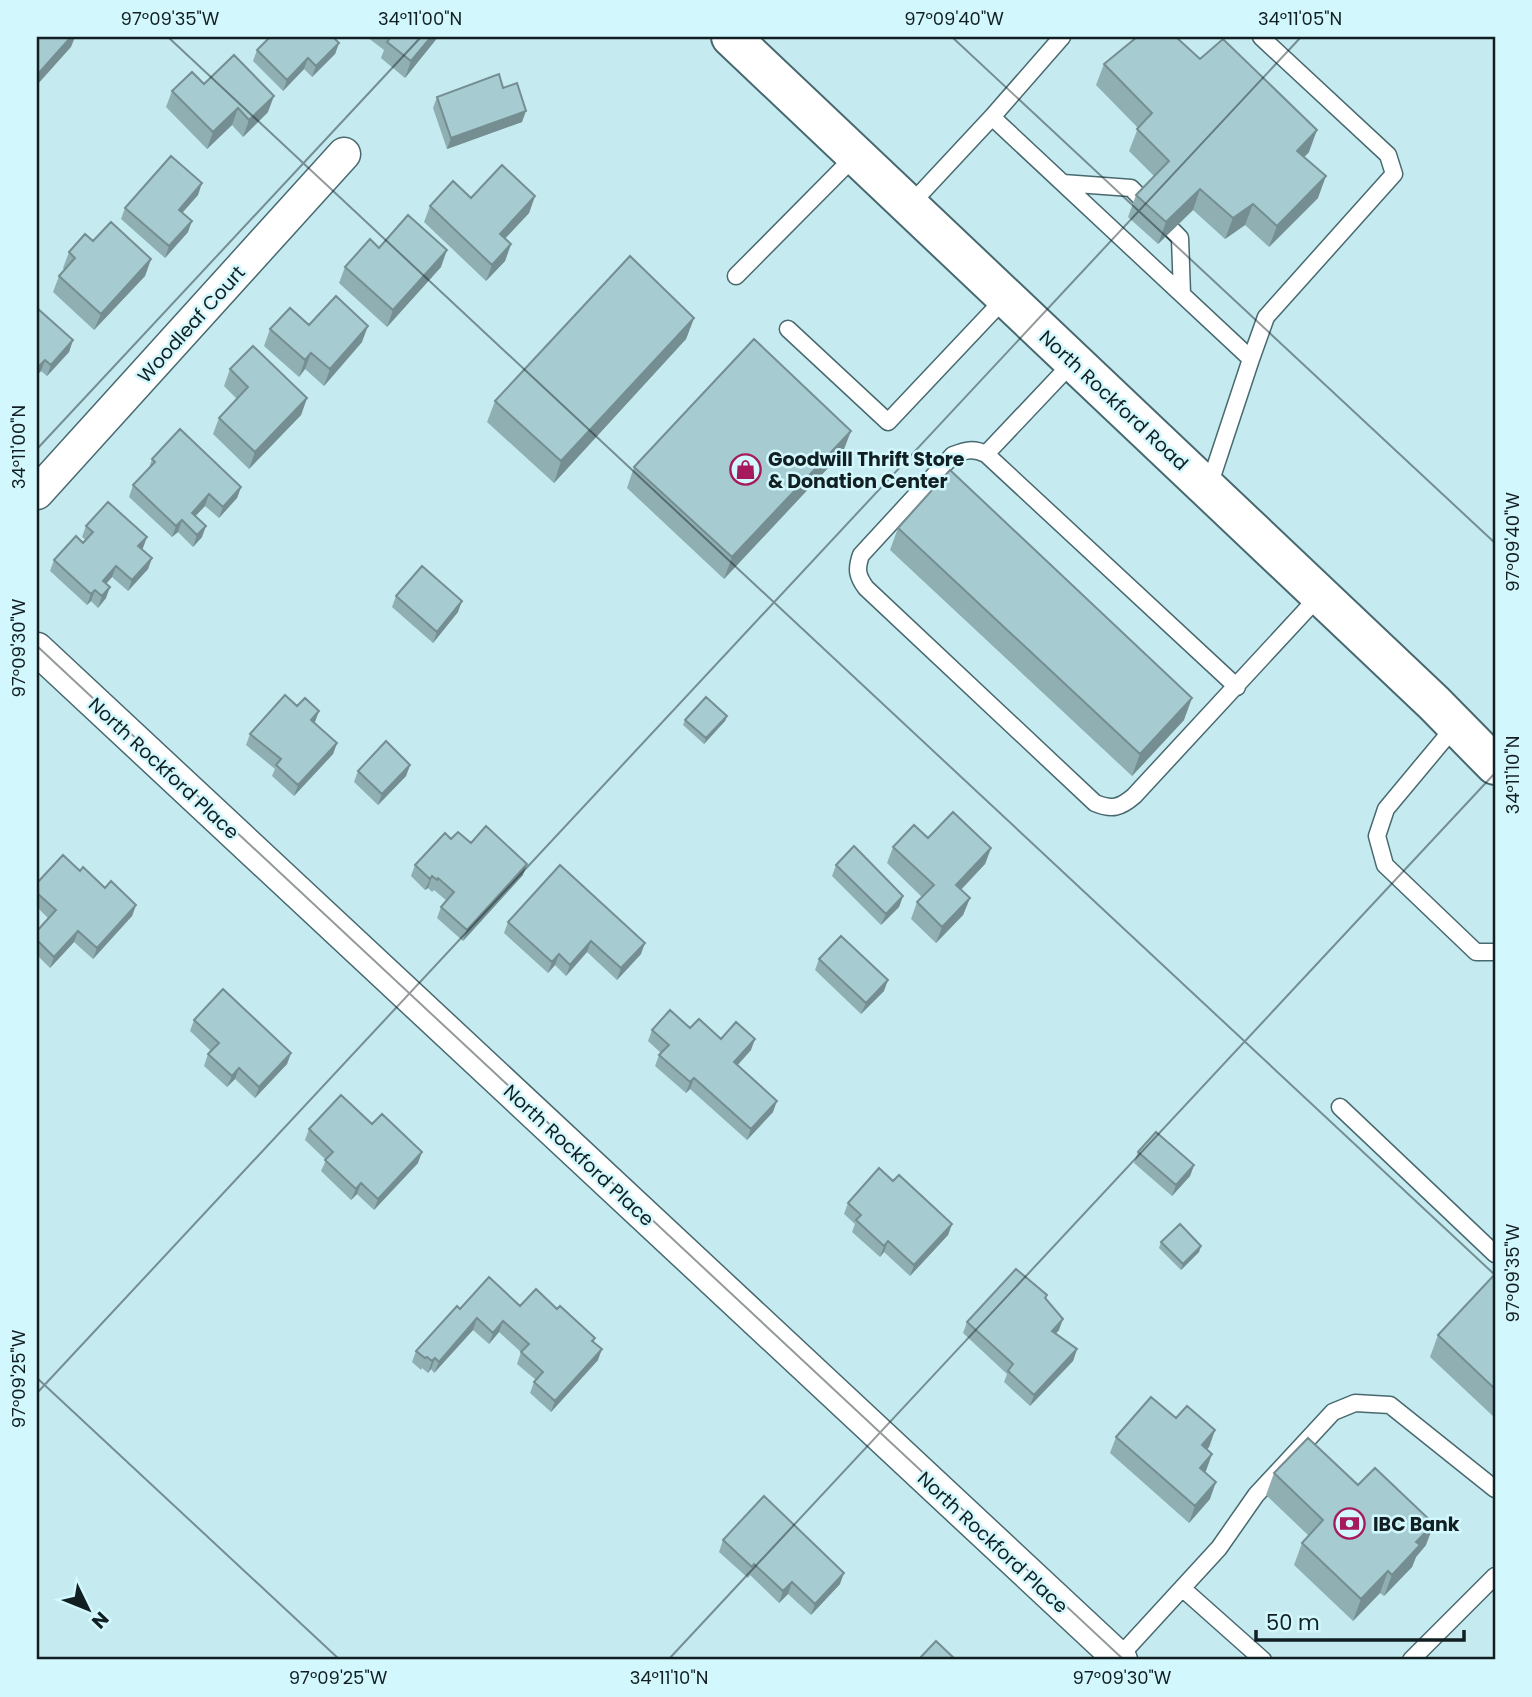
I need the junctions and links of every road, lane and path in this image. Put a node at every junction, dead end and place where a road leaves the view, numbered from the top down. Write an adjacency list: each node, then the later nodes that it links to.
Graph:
1 (731, 37): 6 (street, North Rockford Road)
2 (1062, 37): 4 (lane)
3 (1261, 37): 13 (lane)
4 (992, 117): 7 (lane); 8 (lane)
5 (344, 154): 17 (street, Woodleaf Court)
6 (856, 155): 8 (street, North Rockford Road); 9 (lane)
7 (1063, 183): 10 (lane); 10 (lane)
8 (909, 206): 11 (street, North Rockford Road)
9 (736, 276)
10 (1182, 294): 13 (lane)
11 (1006, 298): 12 (lane); 14 (street, North Rockford Road)
12 (788, 329)
13 (1251, 359): 16 (lane)
14 (1074, 362): 15 (lane); 16 (street, North Rockford Road)
15 (986, 454): 20 (lane); 20 (lane)
16 (1208, 489): 18 (street, North Rockford Road)
17 (37, 493)
18 (1320, 595): 20 (lane); 21 (street, North Rockford Road)
19 (37, 649): 29 (street, North Rockford Place)
20 (1237, 687)
21 (1456, 725): 22 (street, North Rockford Road); 23 (lane)
22 (1495, 765)
23 (1495, 951)
24 (1340, 1107): 25 (lane)
25 (1495, 1254)
26 (1495, 1489): 28 (lane)
27 (1495, 1576): 31 (lane)
28 (1182, 1588): 29 (lane); 30 (lane)
29 (1119, 1659)
30 (1263, 1660)
31 (1411, 1660)

